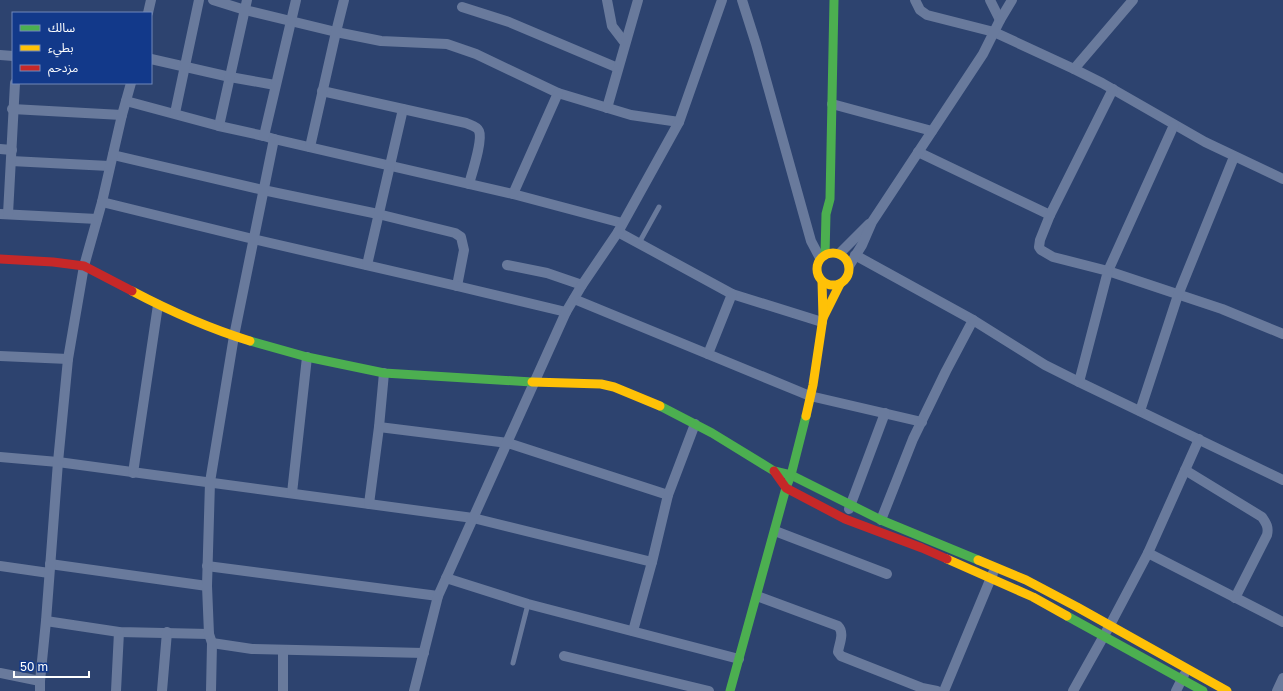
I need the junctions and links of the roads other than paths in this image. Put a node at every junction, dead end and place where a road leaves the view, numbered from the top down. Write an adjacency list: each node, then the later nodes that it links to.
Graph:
1 (151, 0): 17 (street)
2 (199, 0): 26 (street)
3 (213, 0): 15 (street)
4 (296, 0): 19 (street)
5 (344, 0): 20 (street)
6 (607, 0): 22 (street)
7 (638, 0): 22 (street)
8 (722, 0): 43 (street)
9 (742, 0): 75 (street)
10 (834, 0): 37 (street)
11 (915, 0): 21 (street)
12 (990, 0): 18 (street)
13 (1012, 0): 18 (street)
14 (1133, 0): 28 (street)
15 (246, 5): 19 (street); 29 (street)
16 (462, 7): 27 (street)
17 (148, 12)
18 (1000, 20): 21 (street)
19 (291, 21): 20 (street); 32 (street)
20 (336, 32): 34 (street); 35 (street)
21 (994, 32): 28 (street); 46 (street)
22 (625, 43): 27 (street)
23 (0, 55): 24 (street)
24 (12, 56)
25 (152, 59): 26 (street)
26 (185, 67): 29 (street); 41 (street)
27 (618, 68): 38 (street)
28 (1074, 68): 33 (street)
29 (230, 77): 32 (street); 45 (street)
30 (14, 84): 40 (street)
31 (131, 84): 36 (street)
32 (275, 85): 47 (street)
33 (1113, 89): 44 (street); 66 (street)
34 (322, 91): 39 (street); 48 (street)
35 (558, 93): 38 (street); 60 (street)
36 (126, 101): 41 (street); 42 (street)
37 (832, 104): 46 (street); 61 (street)
38 (607, 108): 43 (street)
39 (403, 109): 56 (street); 58 (street)
40 (12, 110): 42 (street); 50 (street)
41 (175, 113): 45 (street)
42 (122, 115): 52 (street)
43 (679, 122): 70 (street)
44 (1174, 125): 53 (street); 81 (street)
45 (219, 126): 47 (street)
46 (932, 131): 51 (street)
47 (269, 138): 48 (street); 59 (street)
48 (310, 147): 56 (street)
49 (0, 149): 50 (street)
50 (12, 150): 54 (street)
51 (918, 152): 66 (street); 69 (street)
52 (112, 155): 55 (street); 59 (street)
53 (1234, 157): 57 (street); 87 (street)
54 (10, 161): 55 (street); 64 (street)
55 (109, 166): 62 (street)
56 (390, 167): 58 (street); 65 (street)
57 (1283, 179)
58 (469, 184): 60 (street)
59 (263, 190): 65 (street); 71 (street)
60 (513, 194): 70 (street)
61 (830, 199): 67 (street); 75 (street)
62 (102, 202): 68 (street); 71 (street)
63 (659, 207): 72 (lane)
64 (4, 214): 68 (street)
65 (378, 214): 77 (street); 85 (street)
66 (1050, 215): 81 (street)
67 (835, 217)
68 (97, 220): 79 (street)
69 (872, 222): 73 (street); 74 (street)
70 (620, 228): 72 (street); 84 (street)
71 (253, 240): 77 (street); 94 (street)
72 (639, 243): 86 (street)
73 (837, 251): 75 (street); 80 (street)
74 (855, 255): 80 (street); 92 (street)
75 (823, 257): 82 (street)
76 (0, 259): 79 (street)
77 (367, 265): 85 (street)
78 (507, 265): 84 (street)
79 (84, 266): 89 (street); 98 (street)
80 (849, 266): 83 (street)
81 (1108, 271): 87 (street); 101 (street)
82 (822, 281): 83 (street); 91 (street)
83 (840, 284): 91 (street)
84 (582, 285): 88 (street)
85 (458, 286): 90 (street)
86 (732, 294): 91 (street); 95 (street)
87 (1178, 295): 93 (street); 103 (street)
88 (574, 299): 90 (street); 95 (street)
89 (158, 305): 94 (street); 114 (street)
90 (566, 312): 100 (street)
91 (822, 320): 102 (street)
92 (973, 320): 101 (street); 105 (street)
93 (1283, 334)
94 (234, 336): 97 (street); 117 (street)
95 (708, 354): 102 (street)
96 (0, 356): 98 (street)
97 (307, 357): 99 (street); 119 (street)
98 (68, 359): 111 (street)
99 (384, 373): 100 (street); 107 (street)
100 (534, 382): 106 (street); 109 (street)
101 (1079, 382): 103 (street)
102 (810, 396): 104 (street); 115 (street)
103 (1140, 411): 108 (street)
104 (886, 413): 105 (street); 122 (street)
105 (922, 422): 125 (street)
106 (695, 424): 112 (street); 120 (street)
107 (379, 427): 109 (street); 121 (street)
108 (1199, 439): 113 (street); 116 (street)
109 (508, 443): 120 (street); 123 (street)
110 (0, 457): 111 (street)
111 (58, 462): 114 (street); 132 (street)
112 (774, 470): 115 (street); 118 (street)
113 (1185, 470): 127 (street); 139 (street)
114 (133, 473): 117 (street)
115 (791, 475): 118 (street); 122 (street)
116 (1283, 480)
117 (210, 482): 119 (street); 130 (street)
118 (786, 488): 124 (street); 126 (street)
119 (292, 493): 121 (street)
120 (668, 495): 128 (street)
121 (369, 504): 123 (street)
122 (850, 505): 124 (street); 125 (street)
123 (473, 518): 128 (street); 134 (street)
124 (845, 519): 135 (street)
125 (882, 520): 131 (street)
126 (775, 531): 133 (street); 138 (street)
127 (1148, 554): 139 (street); 143 (street)
128 (652, 562): 144 (street)
129 (0, 566): 132 (street)
130 (207, 566): 136 (street); 137 (street)
131 (995, 567): 135 (street); 143 (street)
132 (50, 568): 136 (street); 141 (street)
133 (886, 574)
134 (446, 578): 137 (street); 140 (street)
135 (990, 579): 147 (street); 167 (street)
136 (207, 586): 148 (street)
137 (438, 596): 150 (street)
138 (757, 596): 152 (street); 166 (street)
139 (1235, 598): 142 (street)
140 (528, 604): 144 (street); 153 (lane)
141 (46, 621): 145 (street); 158 (street)
142 (1283, 622)
143 (1110, 625): 147 (street); 154 (street)
144 (633, 631): 152 (street)
145 (119, 632): 146 (street); 159 (street)
146 (167, 632): 148 (street); 160 (street)
147 (1104, 636): 157 (street); 168 (street)
148 (210, 638): 149 (street); 161 (street)
149 (283, 650): 150 (street); 162 (street)
150 (424, 653): 163 (street)
151 (564, 656): 164 (street)
152 (739, 659): 165 (street)
153 (513, 663)
154 (1187, 668): 157 (street); 171 (street)
155 (0, 673): 158 (street)
156 (1283, 678): 172 (street)
157 (1182, 679): 169 (street); 170 (street)
158 (40, 686)
159 (116, 691)
160 (162, 691)
161 (211, 691)
162 (283, 691)
163 (414, 691)
164 (709, 691)
165 (730, 691)
166 (937, 691)
167 (944, 691)
168 (1073, 691)
169 (1176, 691)
170 (1203, 691)
171 (1227, 691)
172 (1276, 691)

